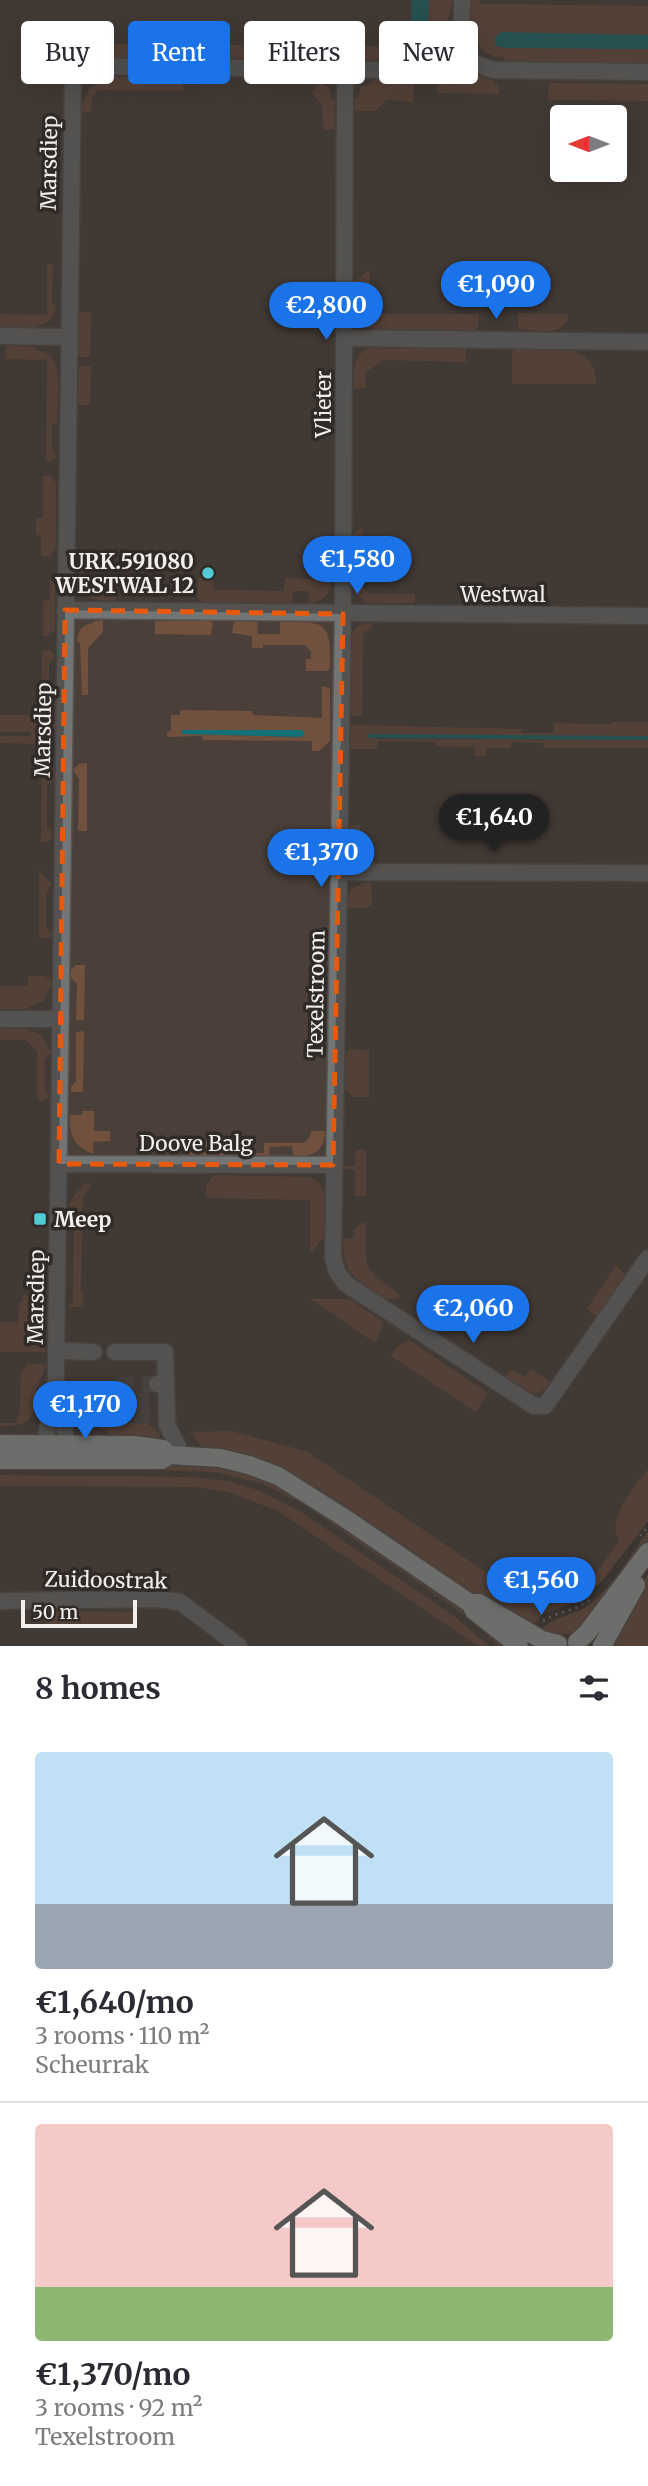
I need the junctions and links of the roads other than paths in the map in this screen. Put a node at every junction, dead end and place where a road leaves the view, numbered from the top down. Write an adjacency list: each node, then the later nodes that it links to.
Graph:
1 (462, 0): 2 (street)
2 (461, 21)
3 (478, 64): 5 (street)
4 (244, 68): 8 (street, Marsdiep)
5 (648, 72)
6 (345, 84): 9 (street, Vlieter)
7 (0, 336): 8 (street)
8 (68, 337): 11 (street, Marsdiep)
9 (344, 338): 10 (street); 12 (street, Vlieter)
10 (648, 342)
11 (65, 610): 12 (street, Westwal); 17 (street, Marsdiep)
12 (343, 614): 13 (street, Westwal); 14 (street, Texelstroom)
13 (648, 616)
14 (340, 872): 15 (street); 19 (street, Texelstroom)
15 (648, 873)
16 (0, 1018): 17 (street)
17 (61, 1018): 18 (street, Marsdiep)
18 (59, 1164): 19 (street, Doove Balg); 21 (street, Marsdiep)
19 (333, 1165): 20 (street, Texelstroom)
20 (648, 1258)
21 (57, 1351): 22 (street); 24 (street, Marsdiep)
22 (94, 1352)
23 (115, 1352): 30 (street)
24 (56, 1401): 28 (street, Marsdiep); 29 (street, Marsdiep)
25 (93, 1401): 26 (street)
26 (110, 1416)
27 (0, 1444): 29 (main road)
28 (66, 1445): 29 (main road); 30 (main road)
29 (50, 1452): 30 (main road); 31 (main road)
30 (173, 1455): 35 (main road)
31 (0, 1460)
32 (641, 1548): 36 (main road)
33 (648, 1567): 40 (main road)
34 (0, 1601): 38 (street, Zuidoostrak)
35 (471, 1604): 37 (main road); 39 (main road)
36 (583, 1644): 37 (main road)
37 (556, 1645)
38 (239, 1646)
39 (519, 1646)
40 (602, 1646)

